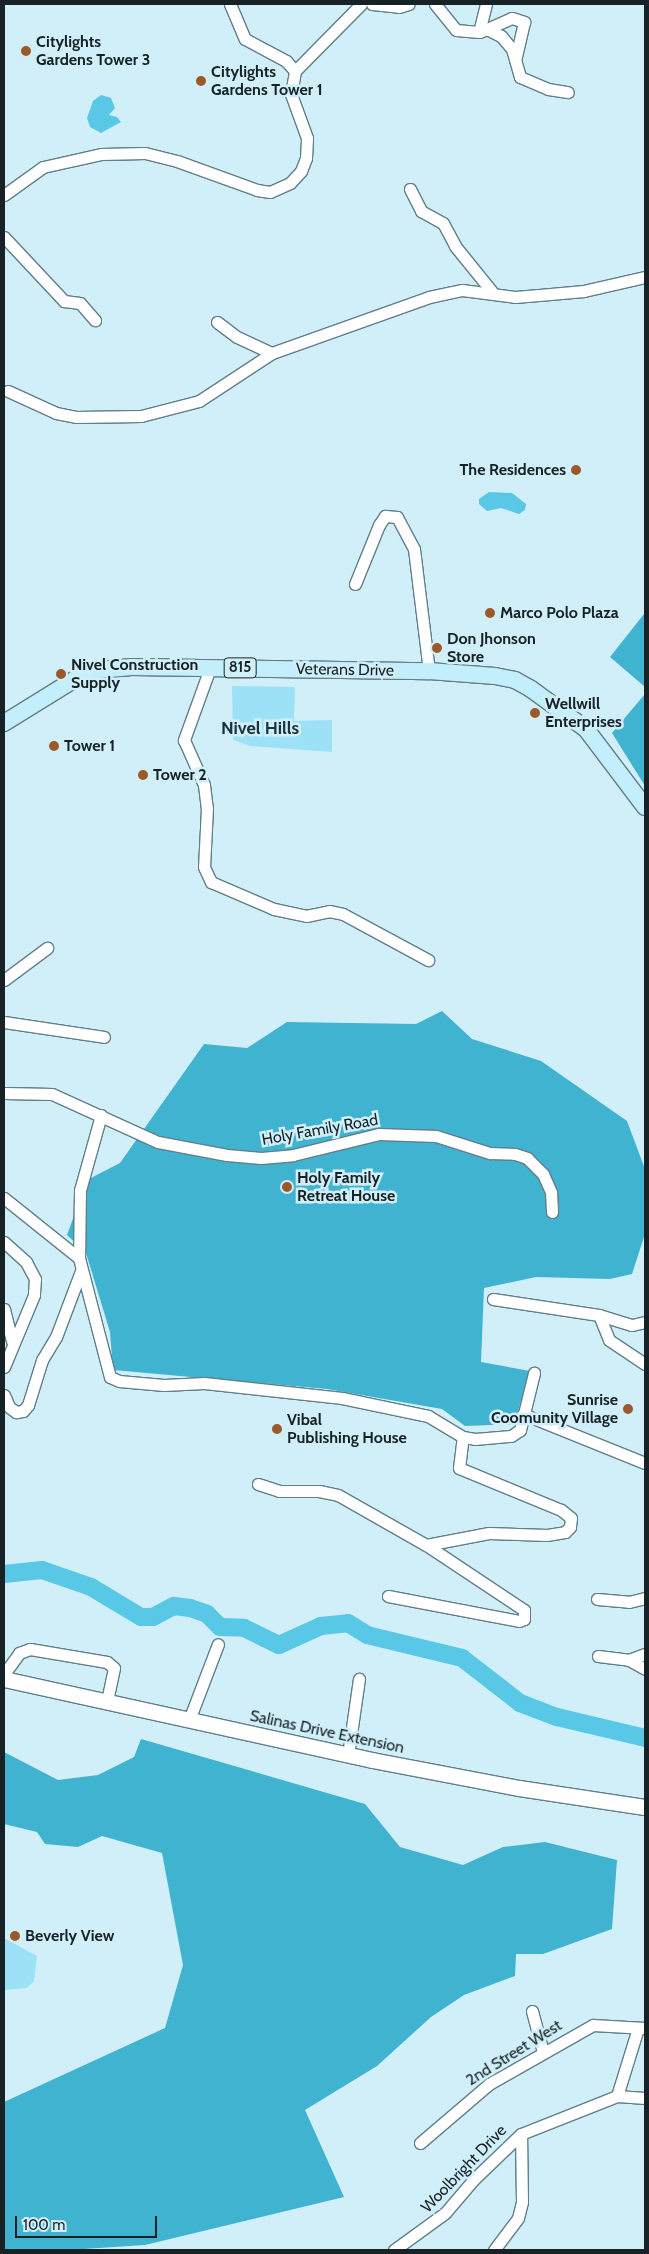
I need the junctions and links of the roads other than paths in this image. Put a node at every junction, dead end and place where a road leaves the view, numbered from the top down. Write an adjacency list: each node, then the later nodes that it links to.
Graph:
1 (230, 4): 9 (street)
2 (361, 4): 9 (street)
3 (372, 4): 4 (street)
4 (410, 4)
5 (435, 4): 7 (street)
6 (486, 4): 7 (street)
7 (483, 30): 8 (street); 8 (street)
8 (514, 62): 10 (street)
9 (295, 71): 12 (street)
10 (568, 92)
11 (410, 189): 15 (street)
12 (4, 195)
13 (4, 237): 16 (street)
14 (645, 277): 15 (street)
15 (493, 293): 18 (street)
16 (95, 320)
17 (217, 322): 18 (street)
18 (272, 353): 19 (street)
19 (8, 391)
20 (356, 584): 22 (street)
21 (210, 668): 22 (main road, Veterans Drive / 815); 23 (main road, Veterans Drive / 815); 26 (street)
22 (429, 671): 24 (main road, Veterans Drive / 815)
23 (4, 723)
24 (645, 807)
25 (46, 948): 27 (street)
26 (428, 960)
27 (4, 980)
28 (4, 1022): 29 (street)
29 (104, 1037)
30 (4, 1093): 31 (street, Holy Family Road)
31 (101, 1116): 33 (street, Holy Family Road); 35 (street)
32 (4, 1198): 35 (street)
33 (552, 1212)
34 (4, 1242): 41 (street)
35 (79, 1258): 36 (street)
36 (81, 1271): 45 (street); 47 (street)
37 (493, 1300): 39 (street)
38 (4, 1309): 41 (street)
39 (599, 1314): 40 (street); 42 (street)
40 (645, 1322)
41 (12, 1341): 43 (street)
42 (645, 1364)
43 (4, 1367)
44 (534, 1374): 46 (street)
45 (4, 1395)
46 (524, 1414): 47 (street); 48 (street)
47 (463, 1437): 50 (street)
48 (645, 1463)
49 (258, 1484): 50 (street)
50 (426, 1545): 51 (street)
51 (388, 1596)
52 (645, 1598): 53 (street)
53 (598, 1599)
54 (218, 1644): 63 (street)
55 (645, 1654): 57 (street)
56 (598, 1656): 57 (street)
57 (629, 1660): 58 (street)
58 (645, 1669)
59 (4, 1674): 62 (street)
60 (4, 1679): 62 (street, Salinas Drive Extension)
61 (359, 1679): 64 (street)
62 (107, 1702): 63 (street, Salinas Drive Extension)
63 (190, 1720): 64 (street, Salinas Drive Extension)
64 (348, 1754): 65 (street, Salinas Drive Extension)
65 (645, 1807)
66 (532, 2011): 68 (street)
67 (642, 2028): 68 (street, 2nd Street West); 69 (street)
68 (543, 2052): 72 (street, 2nd Street West)
69 (617, 2096): 70 (street, Woolbright Drive); 71 (street, Woolbright Drive)
70 (645, 2098)
71 (521, 2134): 73 (street, Woolbright Drive); 74 (street)
72 (420, 2143)
73 (394, 2250)
74 (494, 2250)

